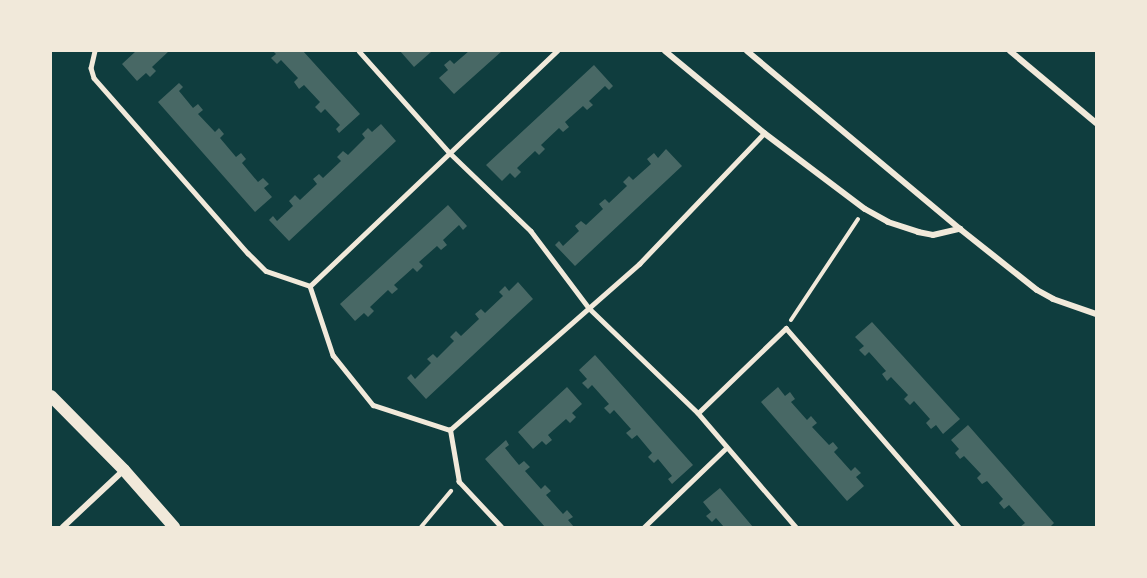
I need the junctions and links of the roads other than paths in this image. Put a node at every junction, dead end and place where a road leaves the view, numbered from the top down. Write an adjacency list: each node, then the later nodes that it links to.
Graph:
1 (94, 51): 11 (lane)
2 (359, 51): 9 (lane)
3 (557, 51): 9 (lane)
4 (665, 51): 8 (street)
5 (747, 51): 10 (street)
6 (1010, 51): 7 (street)
7 (1096, 123)
8 (764, 133): 10 (street); 12 (lane)
9 (450, 153): 11 (lane); 12 (lane)
10 (960, 229): 13 (street)
11 (310, 286): 16 (lane)
12 (589, 308): 15 (lane); 16 (lane)
13 (1096, 314)
14 (51, 396): 18 (main road)
15 (698, 413): 17 (lane); 24 (lane)
16 (450, 430): 21 (lane)
17 (726, 448): 22 (lane); 23 (lane)
18 (124, 470): 19 (street); 20 (main road)
19 (63, 527)
20 (174, 527)
21 (501, 527)
22 (644, 527)
23 (796, 527)
24 (959, 527)

